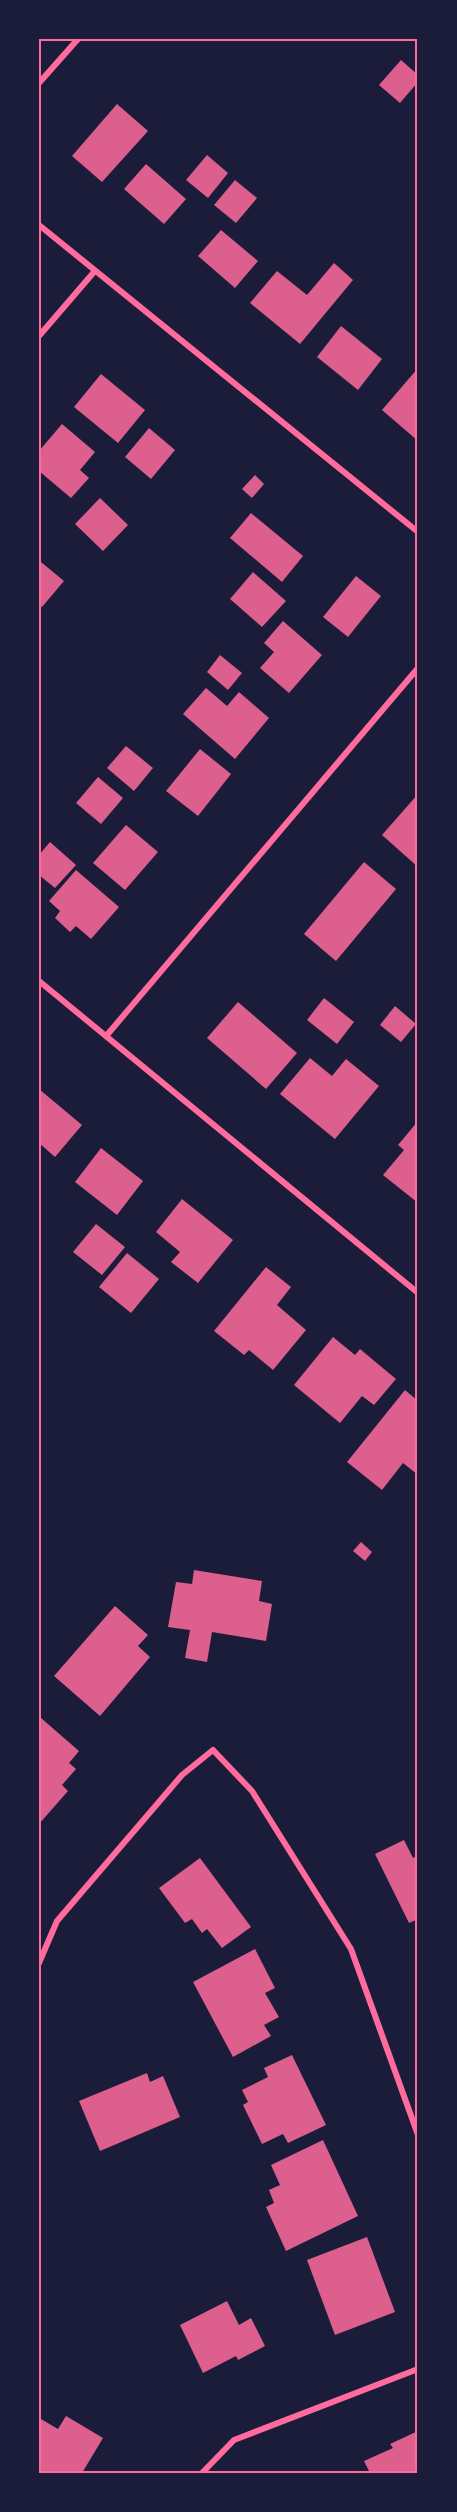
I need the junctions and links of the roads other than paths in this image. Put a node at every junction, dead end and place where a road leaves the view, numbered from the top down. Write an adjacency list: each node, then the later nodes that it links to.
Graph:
1 (78, 39): 2 (street)
2 (39, 83)
3 (39, 225): 4 (street)
4 (94, 272): 5 (street); 6 (street)
5 (39, 336)
6 (418, 532)
7 (418, 668): 9 (street)
8 (39, 981): 9 (street)
9 (106, 1035): 10 (street)
10 (418, 1293)
11 (39, 1963): 12 (street)
12 (418, 2135)
13 (418, 2369): 14 (street)
14 (202, 2473)

